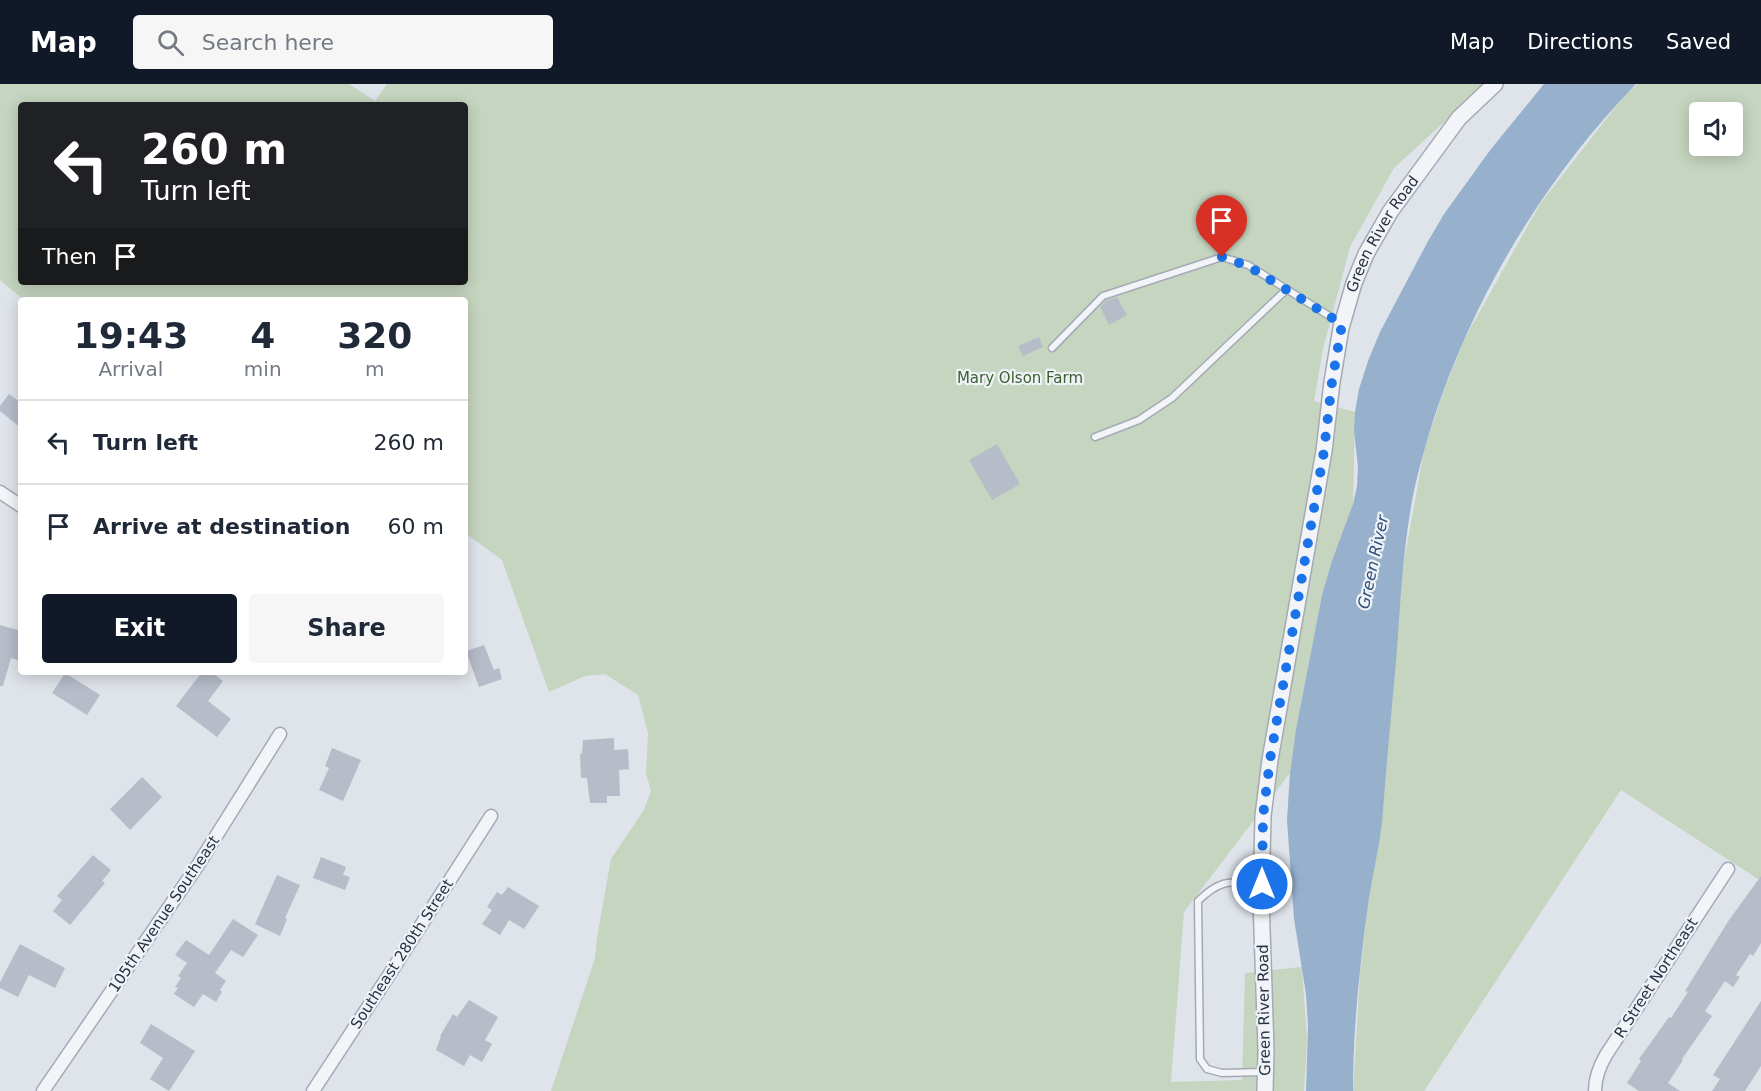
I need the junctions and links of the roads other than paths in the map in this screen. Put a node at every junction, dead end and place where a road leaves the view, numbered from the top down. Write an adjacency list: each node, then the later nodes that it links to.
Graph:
1 (1495, 84): 3 (street, Green River Road)
2 (1287, 289): 3 (lane); 4 (lane); 5 (lane)
3 (1342, 324): 11 (street, Green River Road)
4 (1052, 348)
5 (1095, 437)
6 (0, 492): 7 (street)
7 (18, 504)
8 (280, 735): 13 (street, 105th Avenue Southeast)
9 (491, 816): 14 (street, Southeast 280th Street)
10 (1728, 869): 16 (street, R Street Northeast)
11 (1262, 884): 12 (street, Green River Road); 12 (lane)
12 (1266, 1072): 15 (street, Green River Road)
13 (43, 1091)
14 (313, 1091)
15 (1265, 1091)
16 (1595, 1091)

